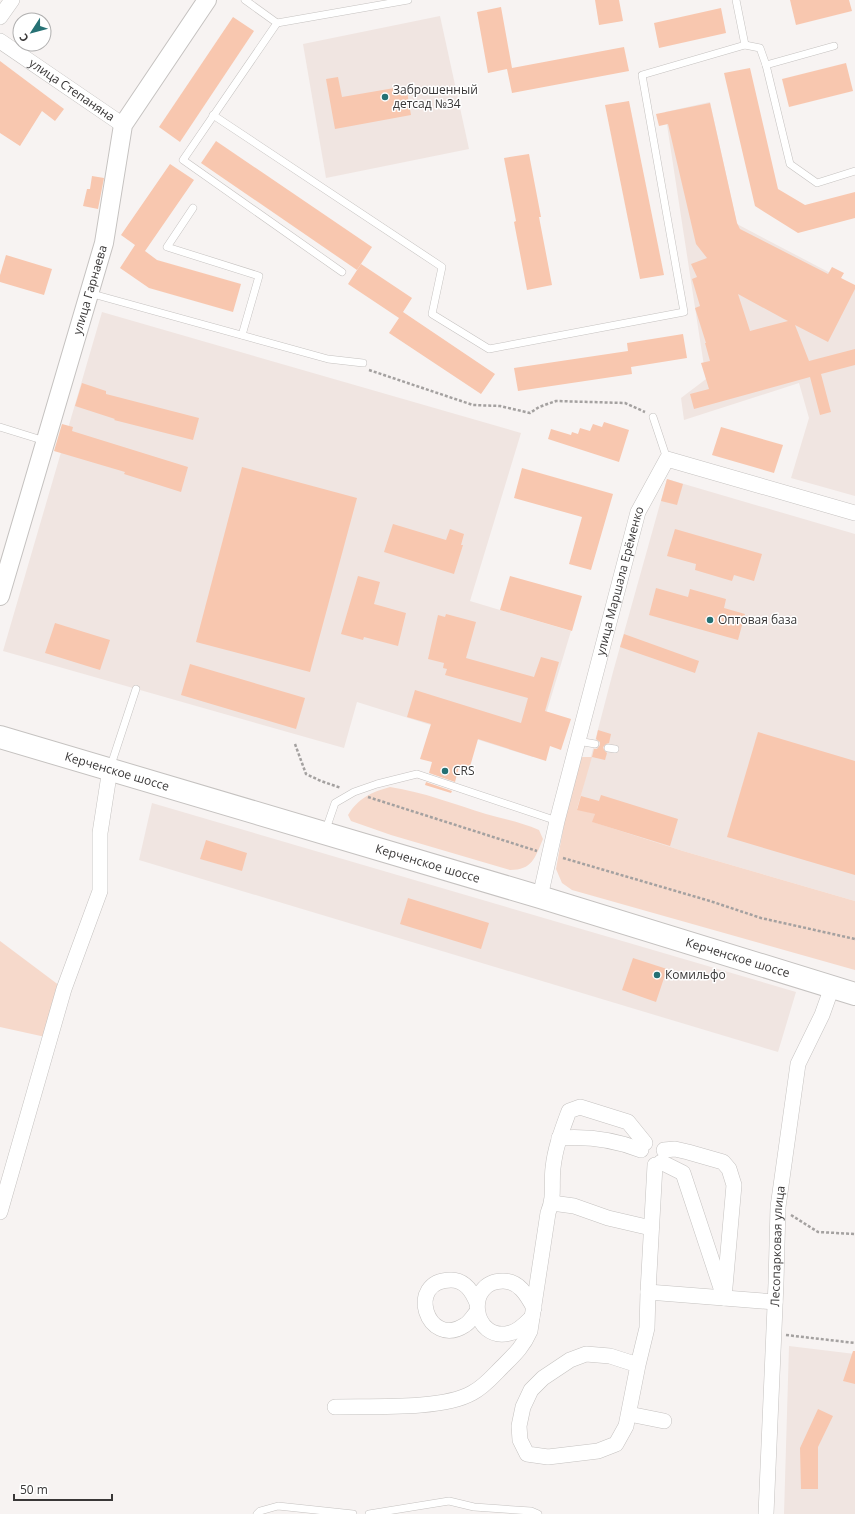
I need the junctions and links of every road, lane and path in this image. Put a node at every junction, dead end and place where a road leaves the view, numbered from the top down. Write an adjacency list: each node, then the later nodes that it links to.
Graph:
1 (12, 0): 6 (street)
2 (207, 0): 13 (street, улица Гарнаева)
3 (245, 0): 7 (lane)
4 (408, 0): 7 (lane)
5 (736, 0): 9 (lane)
6 (0, 17)
7 (277, 23): 12 (lane)
8 (0, 41): 13 (street, улица Степаняна)
9 (745, 45): 11 (lane); 12 (lane)
10 (834, 46): 11 (lane)
11 (766, 65): 14 (lane)
12 (213, 115): 16 (lane)
13 (123, 125): 17 (street, улица Гарнаева)
14 (855, 171)
15 (193, 208): 18 (lane)
16 (342, 272)
17 (89, 293): 18 (lane); 23 (street, улица Гарнаева)
18 (242, 335): 19 (lane)
19 (363, 362)
20 (370, 370): 21 (path)
21 (653, 417): 24 (lane)
22 (0, 427): 23 (lane)
23 (46, 441): 26 (street, улица Гарнаева)
24 (667, 459): 25 (street); 29 (street, улица Маршала Ерёменко)
25 (855, 513)
26 (0, 596)
27 (136, 689): 31 (lane)
28 (0, 737): 31 (main road, Керченское шоссе)
29 (578, 741): 30 (lane); 32 (street, улица Маршала Ерёменко)
30 (595, 744)
31 (110, 769): 33 (main road, Керченское шоссе); 42 (street)
32 (557, 820): 33 (lane); 34 (street, улица Маршала Ерёменко)
33 (324, 833): 34 (main road, Керченское шоссе)
34 (540, 897): 35 (main road, Керченское шоссе)
35 (832, 987): 36 (main road, Керченское шоссе); 41 (street, Лесопарковая улица)
36 (855, 994)
37 (559, 1138): 38 (street); 38 (street); 40 (street)
38 (643, 1147): 39 (street); 39 (street)
39 (660, 1159): 43 (street); 46 (street); 46 (street)
40 (552, 1203): 43 (street); 48 (street)
41 (778, 1207): 44 (path); 47 (street, Лесопарковая улица)
42 (0, 1212)
43 (651, 1228): 45 (street)
44 (855, 1234)
45 (648, 1292): 46 (street); 51 (street)
46 (724, 1298): 47 (street)
47 (775, 1302): 49 (street, Лесопарковая улица)
48 (533, 1312): 48 (street); 52 (street)
49 (774, 1333): 50 (path); 59 (street, Лесопарковая улица)
50 (855, 1344)
51 (638, 1365): 53 (street); 53 (street)
52 (335, 1406)
53 (629, 1414): 54 (street)
54 (664, 1421)
55 (257, 1514): 56 (lane)
56 (353, 1514)
57 (369, 1514): 58 (lane)
58 (538, 1514)
59 (766, 1514)

